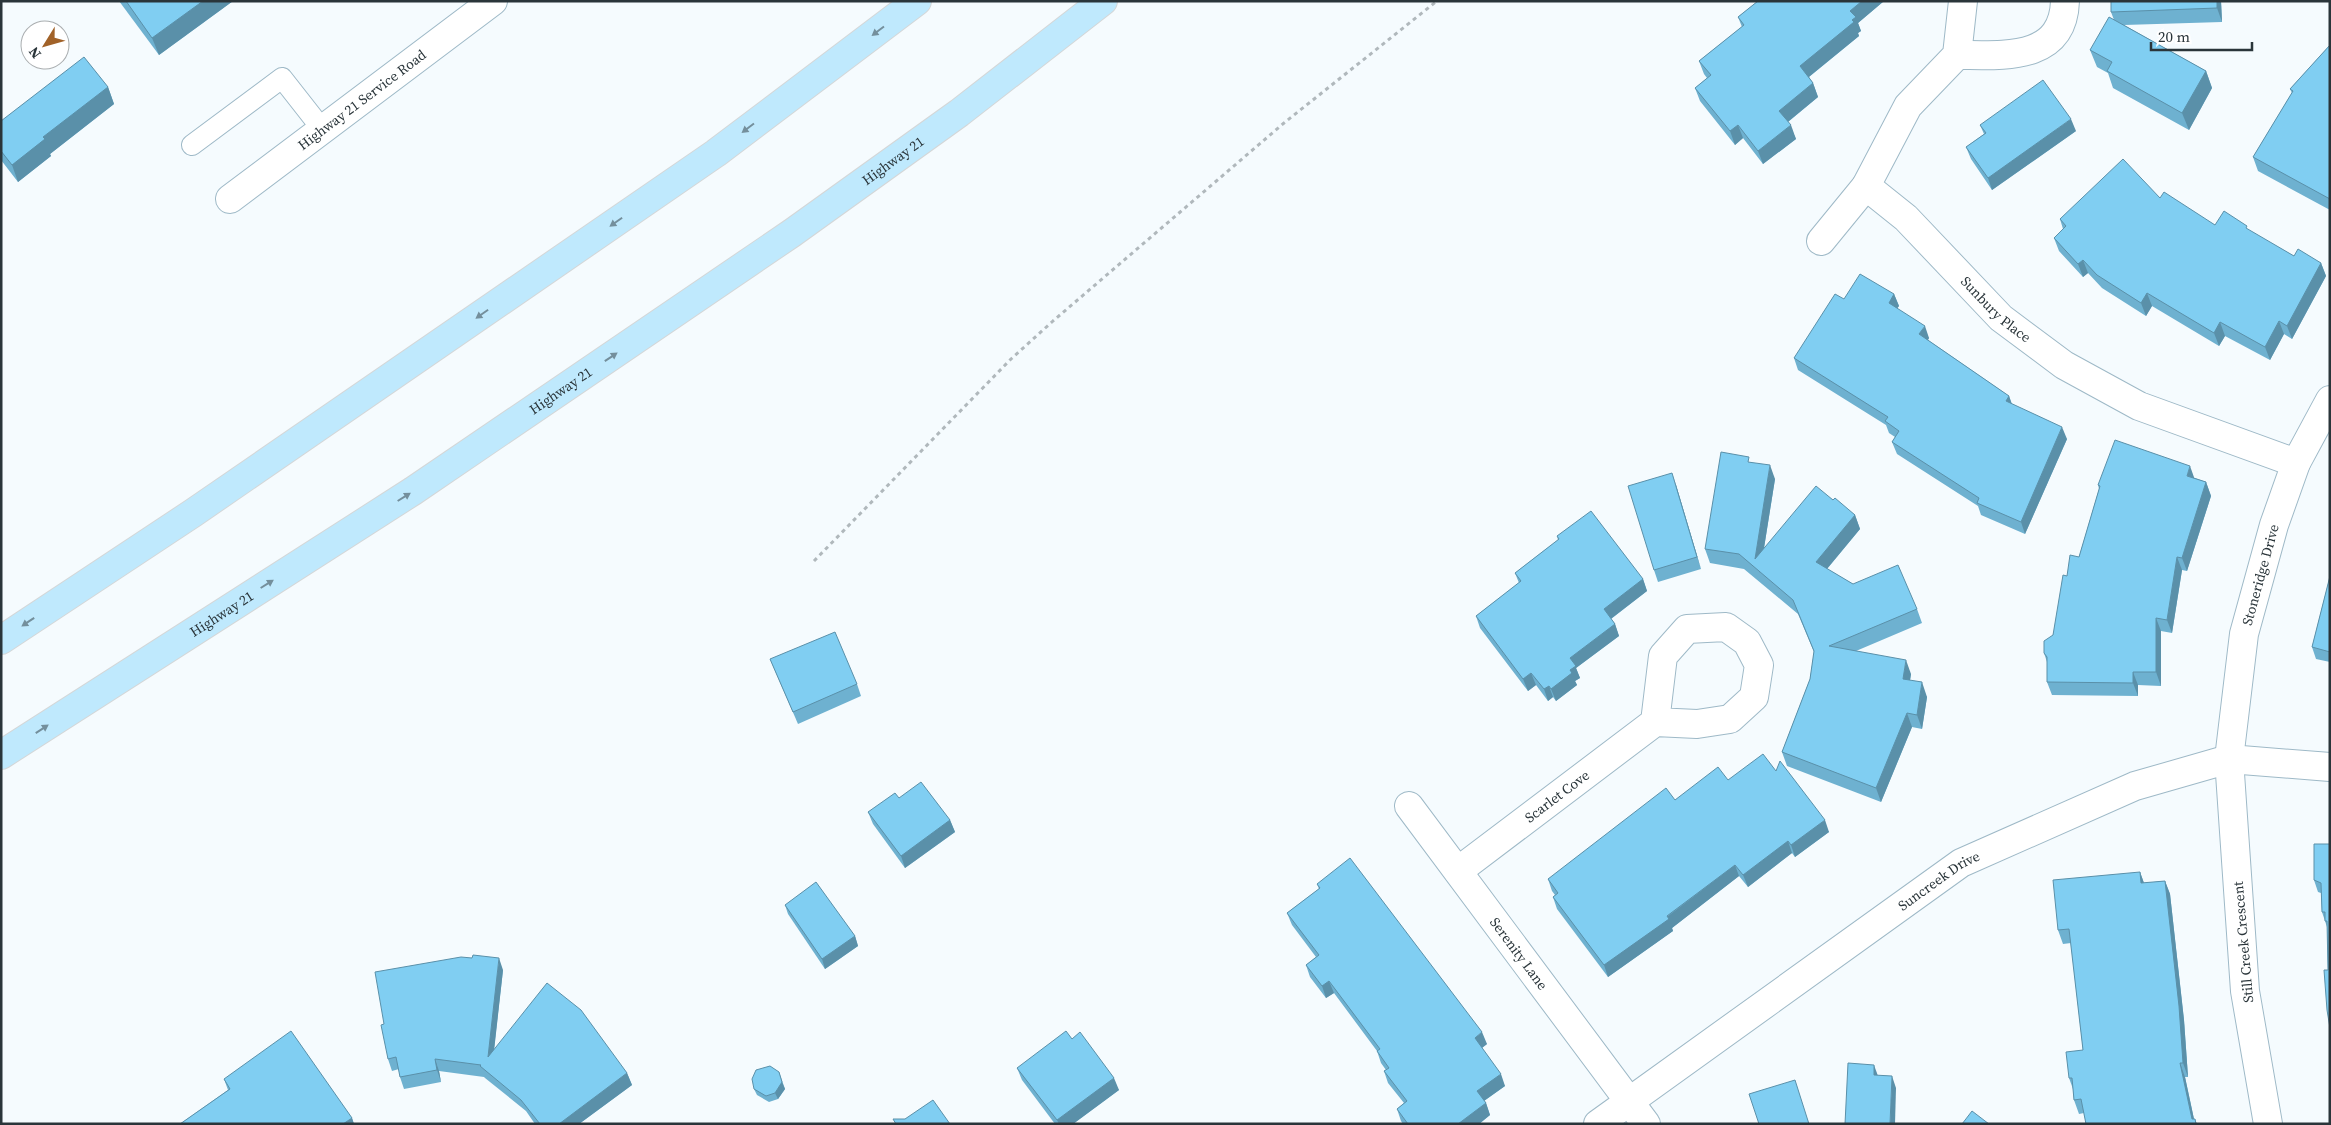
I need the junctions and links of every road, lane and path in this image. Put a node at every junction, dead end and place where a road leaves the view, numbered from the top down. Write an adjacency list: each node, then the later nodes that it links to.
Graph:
1 (493, 1): 8 (street, Highway 21 Service Road)
2 (917, 1): 16 (main road, one-way to 16)
3 (1103, 1): 18 (main road, Highway 21, one-way to 3)
4 (1437, 1): 15 (path)
5 (1963, 1): 7 (street)
6 (2065, 1): 7 (street)
7 (1958, 55): 10 (street)
8 (322, 129): 9 (lane); 11 (street, Highway 21 Service Road)
9 (192, 145)
10 (1866, 186): 12 (street); 14 (street, Sunbury Place)
11 (230, 199)
12 (1821, 241)
13 (2330, 400): 14 (street, Stoneridge Drive)
14 (2296, 463): 19 (street, Stoneridge Drive)
15 (814, 561)
16 (1, 640)
17 (1655, 722): 22 (street, Scarlet Cove)
18 (1, 756)
19 (2229, 759): 20 (street, Suncreek Drive); 23 (street, Suncreek Drive); 26 (street, Still Creek Crescent)
20 (2330, 768)
21 (1409, 806): 22 (street, Serenity Lane)
22 (1458, 871): 23 (street, Serenity Lane)
23 (1628, 1101): 24 (street, Suncreek Drive); 25 (street)
24 (1598, 1124)
25 (1646, 1124)
26 (2268, 1124)

